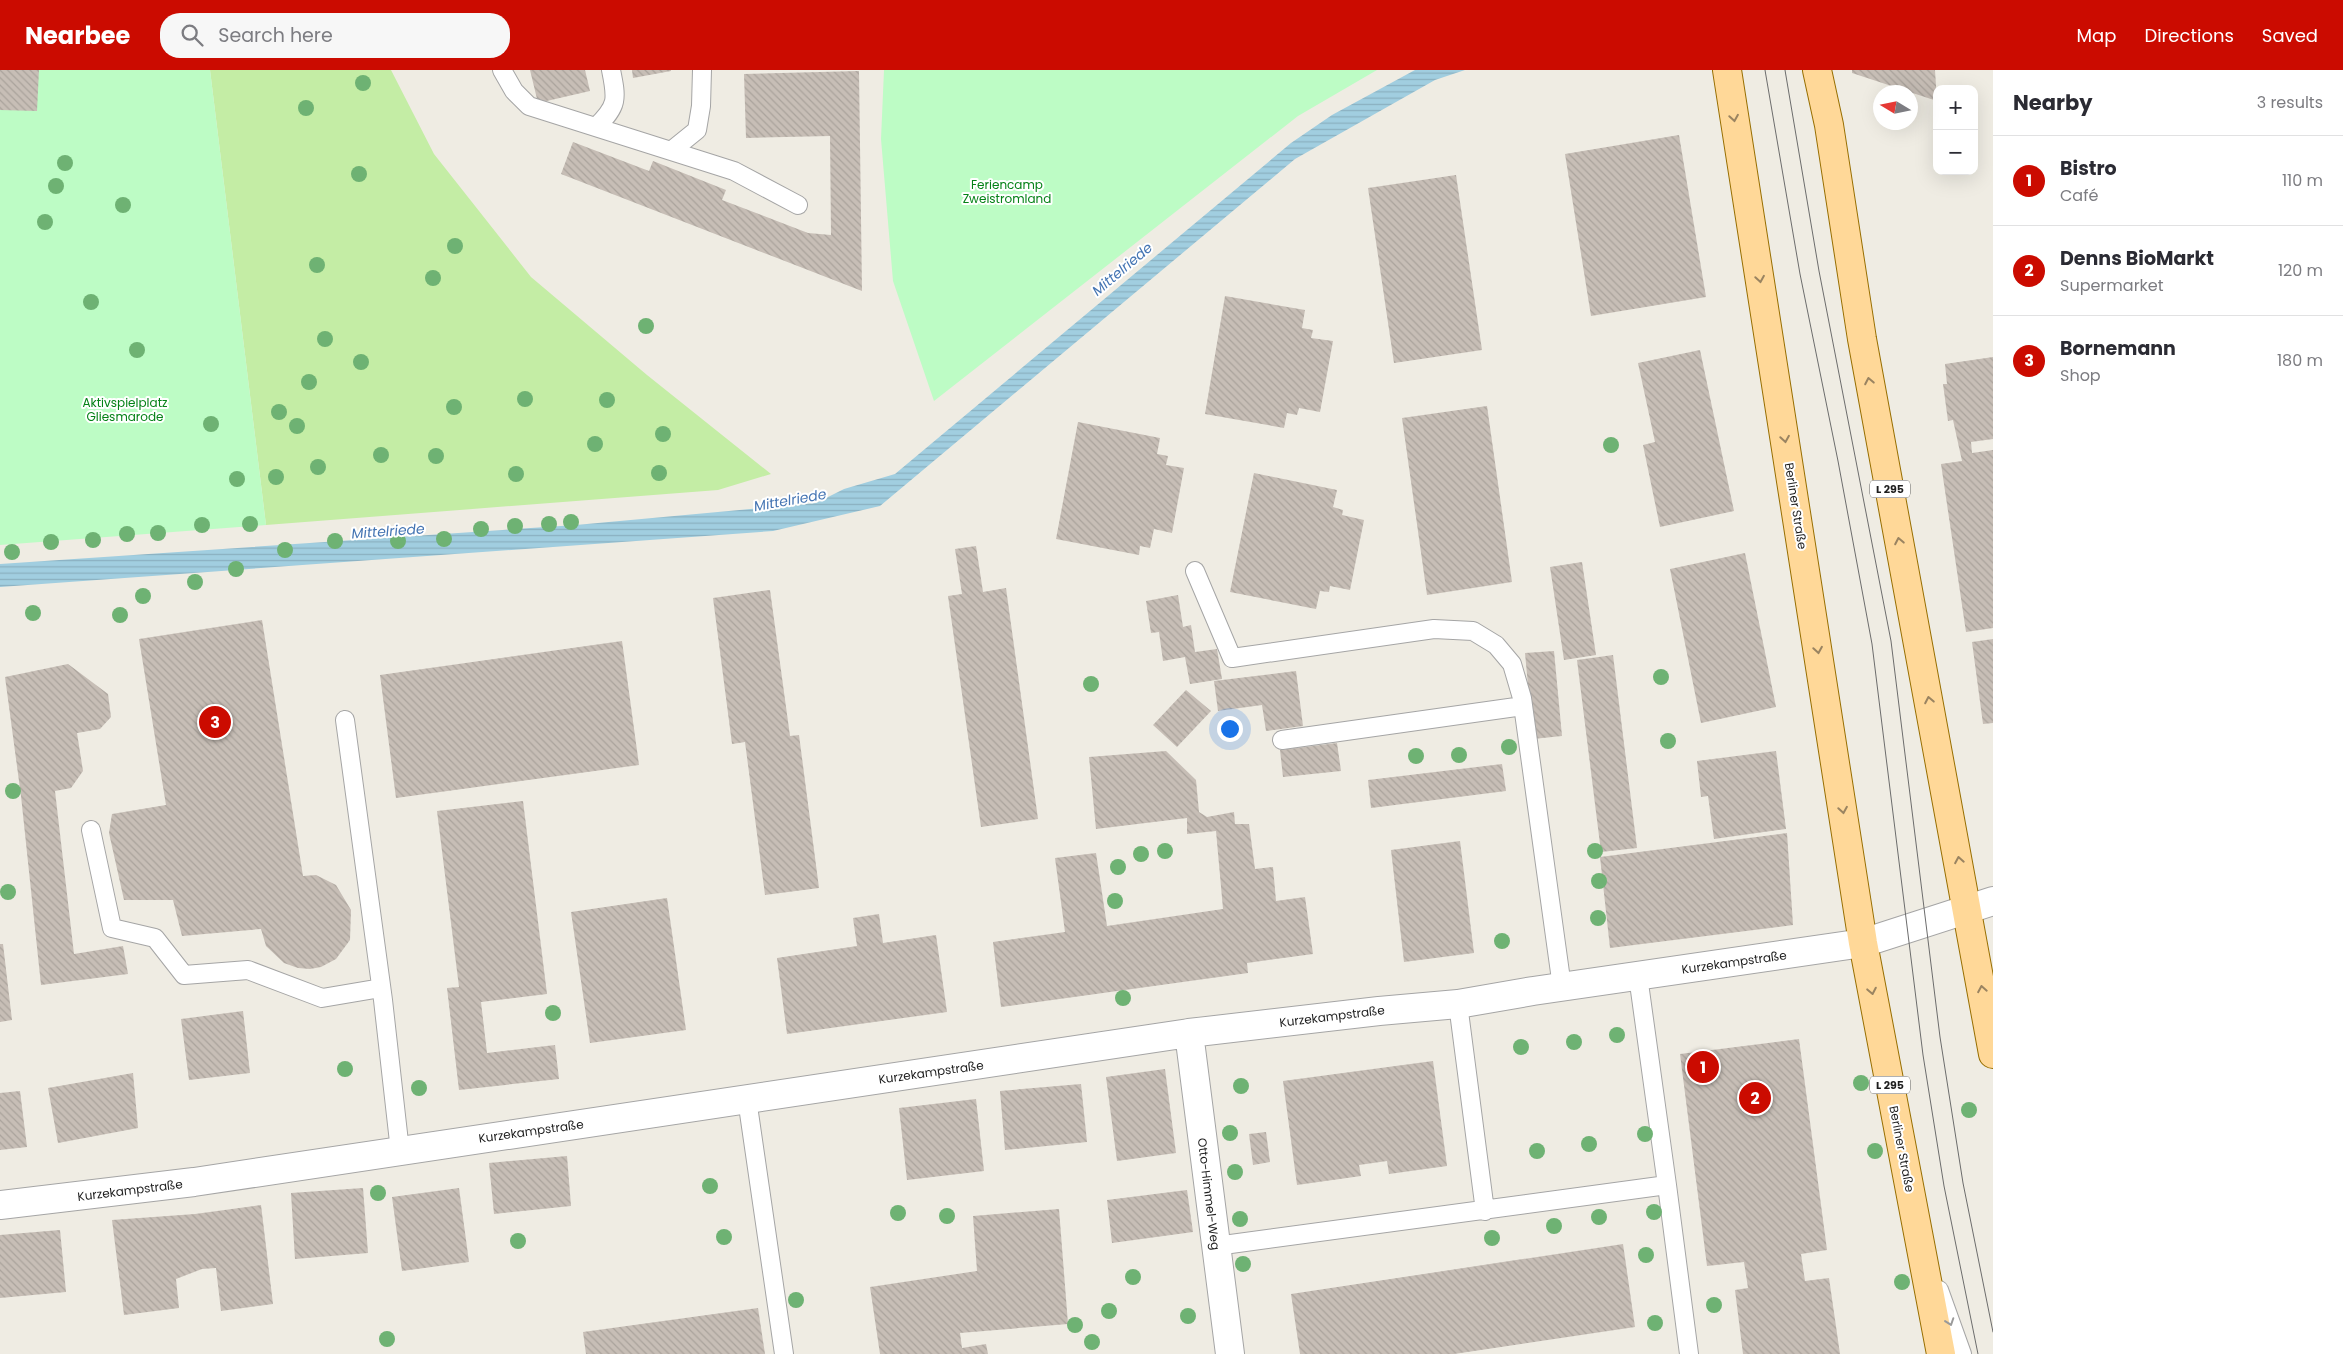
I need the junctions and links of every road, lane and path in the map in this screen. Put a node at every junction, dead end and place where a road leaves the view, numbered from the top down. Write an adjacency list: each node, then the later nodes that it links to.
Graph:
1 (502, 70): 6 (lane)
2 (611, 70): 6 (lane)
3 (702, 70): 7 (lane)
4 (1727, 70): 16 (main road, Berliner Straße / L 295, one-way to 16)
5 (1817, 70): 15 (main road, L 295, one-way to 5)
6 (596, 127): 7 (lane)
7 (671, 151): 8 (lane)
8 (798, 205)
9 (1195, 571): 10 (lane)
10 (1523, 706): 12 (lane); 18 (lane)
11 (344, 720): 19 (lane)
12 (1282, 740)
13 (91, 830): 19 (lane)
14 (1993, 901): 15 (street)
15 (1967, 908): 16 (street); 22 (main road, L 295, one-way to 15)
16 (1863, 943): 17 (street, Kurzekampstraße); 28 (main road, Berliner Straße / L 295, one-way to 28)
17 (1638, 976): 18 (street, Kurzekampstraße); 25 (lane)
18 (1562, 987): 20 (street, Kurzekampstraße)
19 (381, 988): 24 (lane)
20 (1458, 1004): 21 (street, Kurzekampstraße); 27 (lane)
21 (1189, 1033): 23 (street, Kurzekampstraße); 29 (street, Otto-Himmel-Weg)
22 (1993, 1054)
23 (747, 1099): 24 (street, Kurzekampstraße); 30 (lane)
24 (400, 1151): 26 (street, Kurzekampstraße)
25 (1667, 1185): 27 (lane); 32 (lane)
26 (0, 1205)
27 (1485, 1211): 29 (lane)
28 (1917, 1226): 33 (main road, Berliner Straße / L 295); 34 (lane, one-way to 34)
29 (1216, 1246): 31 (street, Otto-Himmel-Weg)
30 (784, 1354)
31 (1230, 1354)
32 (1689, 1354)
33 (1941, 1354)
34 (1962, 1354)

